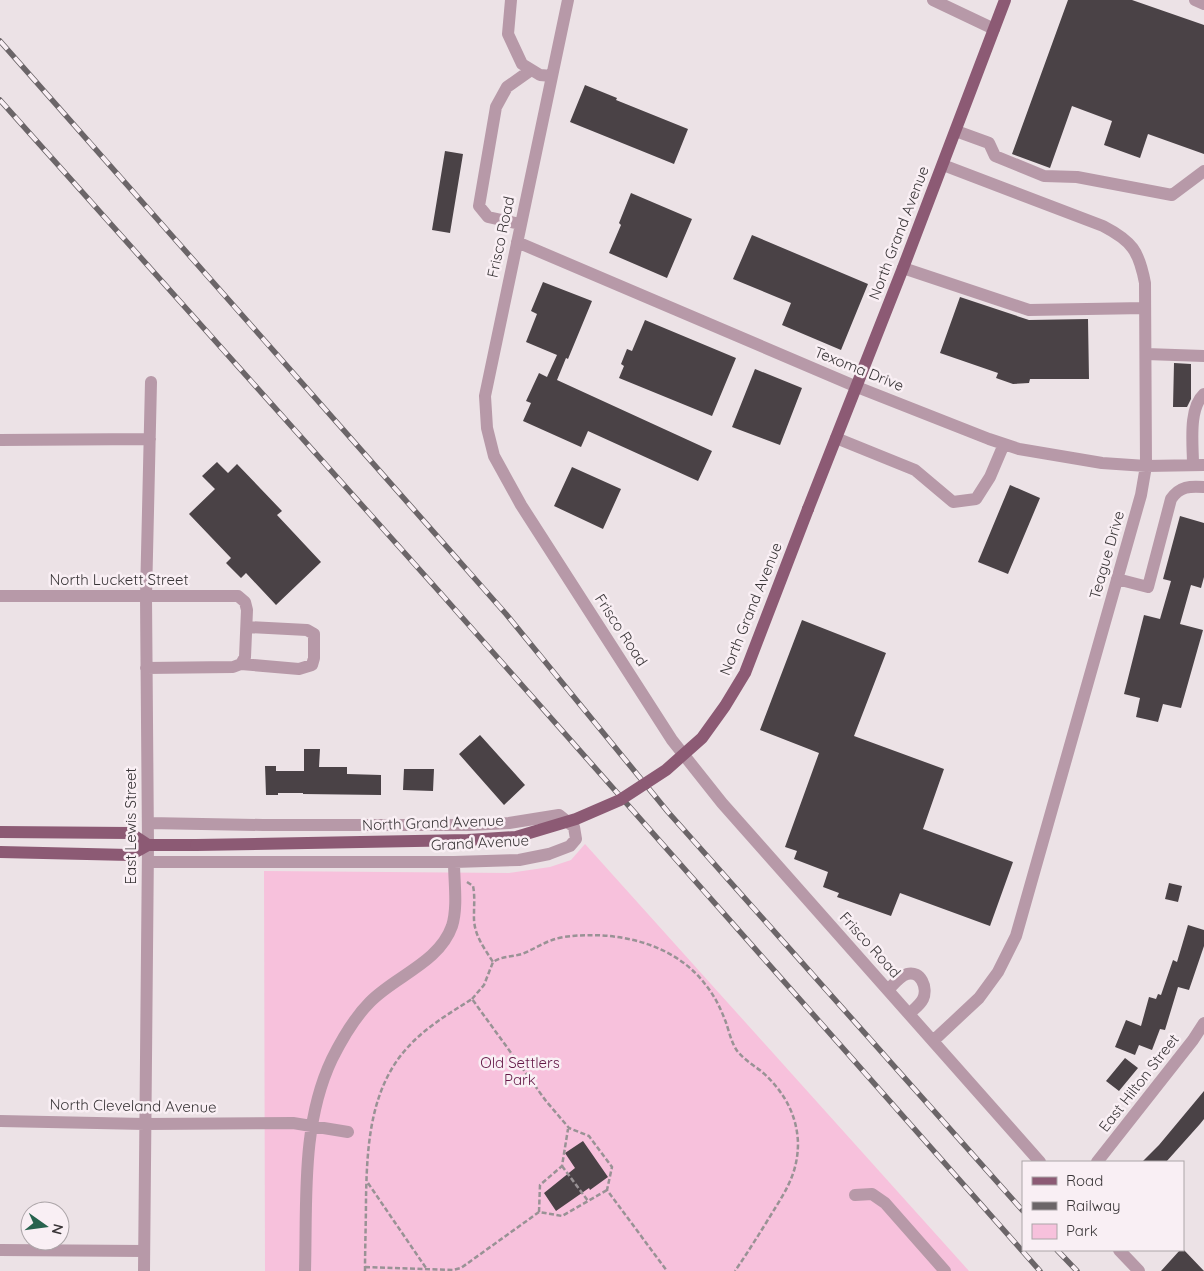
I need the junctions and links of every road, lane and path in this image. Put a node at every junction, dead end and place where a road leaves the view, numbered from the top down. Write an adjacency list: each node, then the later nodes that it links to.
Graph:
1 (511, 0): 8 (street)
2 (568, 0): 9 (street, Frisco Road)
3 (934, 0): 7 (street)
4 (1005, 0): 7 (main road, North Grand Avenue)
5 (1195, 0): 6 (street)
6 (1204, 4)
7 (994, 29): 10 (main road, North Grand Avenue)
8 (531, 70): 9 (street); 13 (street)
9 (552, 76): 13 (street, Frisco Road)
10 (956, 131): 11 (main road, North Grand Avenue); 12 (street)
11 (943, 165): 15 (main road, North Grand Avenue); 16 (street, Teague Drive)
12 (1204, 171)
13 (520, 224): 14 (street, Frisco Road)
14 (517, 242): 20 (street, Texoma Drive); 43 (street, Frisco Road)
15 (903, 268): 16 (street); 20 (main road, North Grand Avenue)
16 (1145, 308): 17 (street, Teague Drive)
17 (1146, 354): 18 (street); 27 (street, Teague Drive)
18 (1204, 356)
19 (151, 382): 23 (street, East Lewis Street)
20 (857, 386): 22 (main road, North Grand Avenue); 25 (street, Texoma Drive)
21 (1204, 394): 26 (street)
22 (836, 438): 25 (street); 37 (main road, North Grand Avenue, bridge)
23 (150, 439): 24 (street); 31 (street, East Lewis Street)
24 (0, 440)
25 (1004, 444): 27 (street, Texoma Drive)
26 (1199, 465): 27 (street, Texoma Drive)
27 (1146, 466): 29 (street, Teague Drive)
28 (1204, 487): 29 (street)
29 (1117, 579): 47 (street, Teague Drive)
30 (0, 596): 31 (street, North Luckett Street)
31 (146, 596): 32 (street, North Luckett Street); 34 (street, East Lewis Street)
32 (247, 627): 33 (street); 33 (street)
33 (242, 664): 34 (street)
34 (146, 668): 35 (street, East Lewis Street)
35 (148, 823): 37 (street, East Lewis Street); 40 (street, Grand Avenue)
36 (0, 832): 37 (main road, North Grand Avenue)
37 (148, 845): 38 (main road, North Grand Avenue); 39 (street, East Lewis Street)
38 (0, 852)
39 (148, 862): 40 (street, Grand Avenue); 49 (street, East Lewis Street)
40 (454, 862): 41 (street)
41 (454, 879): 42 (path); 50 (street)
42 (493, 962): 44 (path); 69 (path)
43 (888, 990): 45 (street, Frisco Road); 45 (street)
44 (472, 999): 51 (path); 56 (path)
45 (910, 1014): 47 (street, Frisco Road)
46 (1204, 1023): 54 (street, East Hilton Street)
47 (933, 1041): 53 (street, Frisco Road)
48 (0, 1121): 49 (street, North Cleveland Avenue)
49 (145, 1124): 50 (street, North Cleveland Avenue); 62 (street, East Lewis Street)
50 (311, 1126): 52 (street, North Cleveland Avenue); 67 (street)
51 (569, 1128): 55 (path); 57 (path)
52 (348, 1132)
53 (1039, 1161)
54 (1098, 1161)
55 (562, 1166): 59 (path); 60 (path)
56 (367, 1182): 64 (path); 65 (path)
57 (607, 1190): 59 (path); 68 (path)
58 (855, 1195): 70 (street)
59 (588, 1201): 60 (path)
60 (539, 1212): 64 (path)
61 (0, 1250): 62 (street)
62 (144, 1251): 66 (street, East Lewis Street)
63 (1120, 1251): 71 (street)
64 (426, 1268): 65 (path)
65 (365, 1269)
66 (144, 1271)
67 (305, 1271)
68 (667, 1271)
69 (735, 1271)
70 (945, 1271)
71 (1139, 1271)

